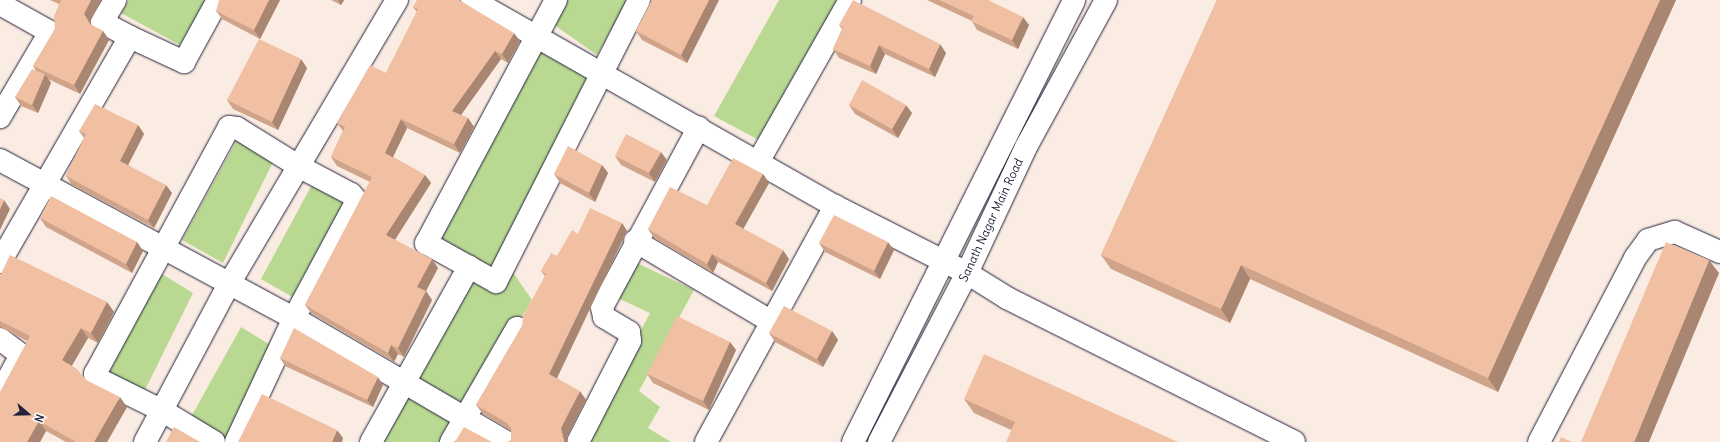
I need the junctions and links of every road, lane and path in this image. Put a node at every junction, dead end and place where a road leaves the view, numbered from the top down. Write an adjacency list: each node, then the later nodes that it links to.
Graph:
1 (115, 0): 11 (street)
2 (218, 0): 11 (street)
3 (397, 0): 18 (street)
4 (472, 0): 12 (street)
5 (556, 0): 12 (street)
6 (639, 0): 13 (street)
7 (850, 0): 17 (street)
8 (1074, 0): 25 (street)
9 (1106, 0): 27 (street, Sanath Nagar Main Road)
10 (0, 4): 14 (street)
11 (130, 37): 19 (street)
12 (536, 38): 13 (street); 26 (street)
13 (602, 74): 15 (street); 26 (street)
14 (0, 117)
15 (699, 127): 17 (street); 21 (street)
16 (0, 160): 19 (street)
17 (758, 162): 20 (street)
18 (300, 167): 22 (street); 28 (street); 29 (street)
19 (42, 184): 22 (street); 24 (street)
20 (835, 206): 25 (street); 30 (street)
21 (635, 241): 30 (street); 43 (street)
22 (162, 247): 28 (street); 35 (street)
23 (1720, 252): 48 (street)
24 (0, 262)
25 (940, 262): 27 (street); 45 (street)
26 (469, 267): 33 (street)
27 (967, 273): 46 (street, Sanath Nagar Main Road); 47 (street)
28 (230, 284): 29 (street); 35 (street)
29 (294, 318): 33 (street); 39 (street)
30 (772, 322): 44 (street)
31 (517, 328): 36 (street)
32 (0, 339): 34 (street)
33 (404, 381): 36 (street); 40 (street)
34 (0, 394)
35 (163, 411): 37 (street); 38 (street)
36 (465, 417): 41 (street); 42 (street)
37 (145, 442)
38 (214, 442)
39 (236, 442)
40 (370, 442)
41 (451, 442)
42 (506, 442)
43 (578, 442)
44 (706, 442)
45 (853, 442)
46 (880, 442)
47 (1294, 442)
48 (1539, 442)

